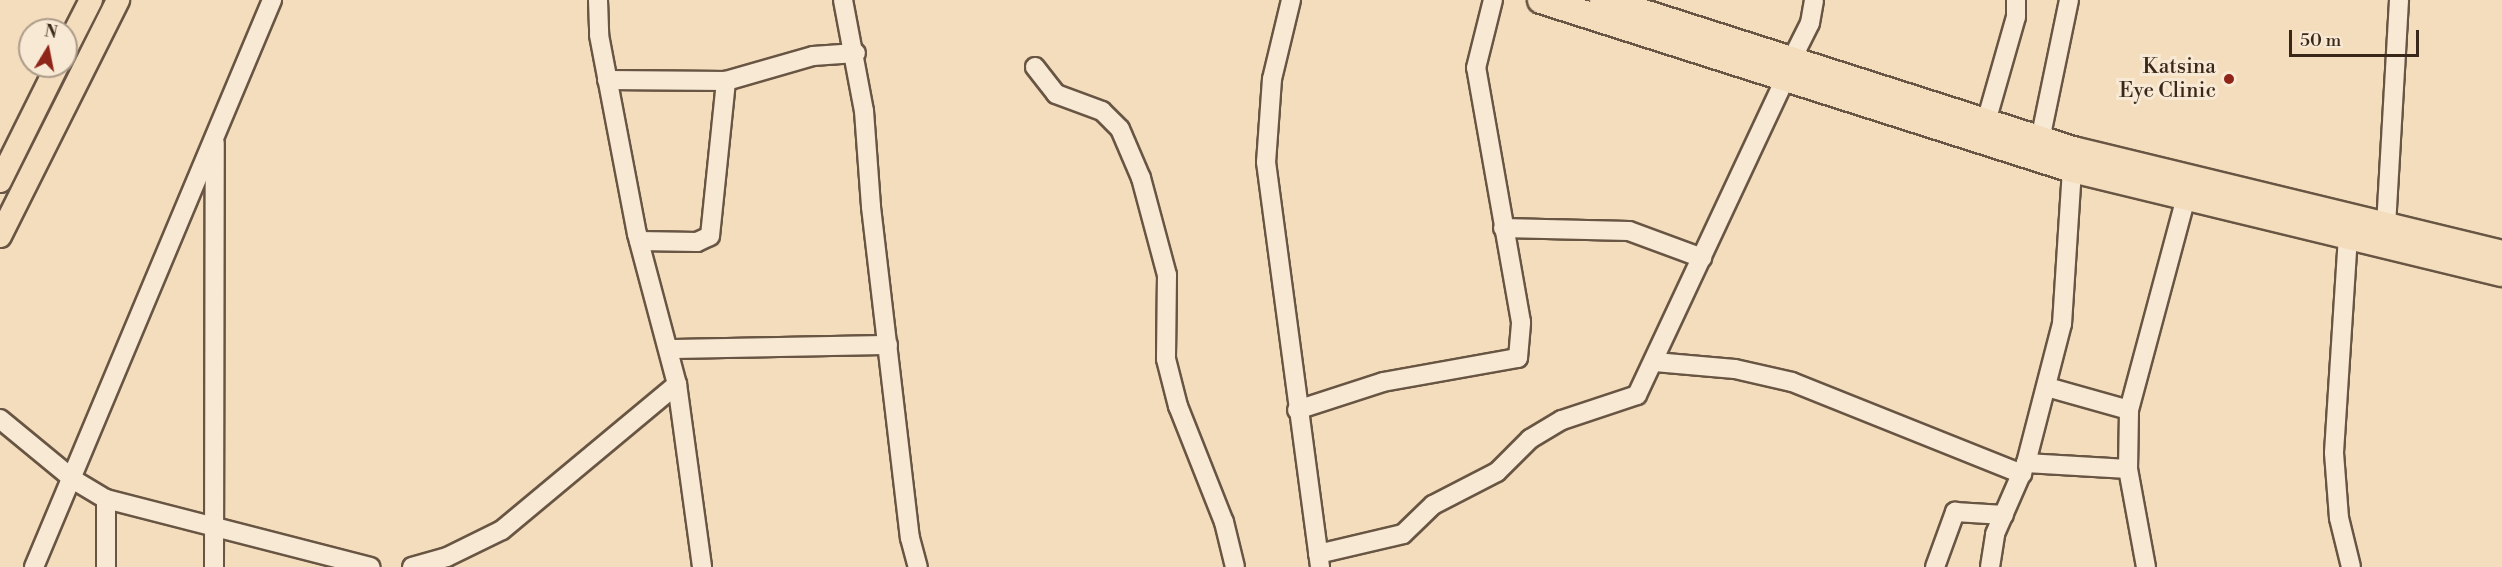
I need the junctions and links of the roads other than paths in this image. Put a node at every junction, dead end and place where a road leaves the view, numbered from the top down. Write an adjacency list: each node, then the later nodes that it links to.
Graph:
1 (91, 0): 14 (main road)
2 (118, 0): 30 (main road)
3 (272, 0): 23 (street)
4 (598, 0): 19 (street)
5 (843, 0): 15 (street)
6 (1291, 0): 41 (street)
7 (1493, 0): 29 (street)
8 (1541, 0): 17 (highway)
9 (1603, 0): 17 (highway)
10 (1814, 0): 17 (street)
11 (2016, 0): 22 (street)
12 (2070, 0): 24 (street)
13 (2399, 0): 28 (street)
14 (78, 25)
15 (856, 53): 20 (street); 36 (street)
16 (1035, 67): 58 (street)
17 (1789, 68): 21 (highway); 34 (street)
18 (51, 78): 26 (main road)
19 (607, 80): 20 (street); 32 (street)
20 (726, 81): 32 (street)
21 (1842, 86): 22 (highway); 25 (highway)
22 (1986, 122): 24 (highway)
23 (215, 132): 46 (street); 49 (street)
24 (2040, 140): 28 (highway)
25 (2072, 169): 27 (highway); 40 (street)
26 (0, 181)
27 (2186, 197): 31 (highway); 42 (street)
28 (2386, 226): 33 (highway)
29 (1503, 228): 34 (street); 41 (street)
30 (0, 236)
31 (2348, 236): 35 (highway); 62 (street)
32 (639, 241): 37 (street)
33 (2502, 254)
34 (1702, 258): 38 (street)
35 (2502, 273)
36 (888, 345): 37 (street); 57 (street)
37 (670, 349): 39 (street)
38 (1655, 362): 44 (street); 50 (street)
39 (677, 384): 55 (street); 56 (street)
40 (2047, 387): 42 (street); 44 (street)
41 (1297, 410): 50 (street)
42 (2129, 410): 45 (street)
43 (0, 419): 46 (street)
44 (2024, 469): 45 (street); 48 (street)
45 (2128, 469): 61 (street)
46 (74, 480): 47 (street); 51 (street)
47 (106, 499): 49 (street); 52 (street)
48 (2004, 515): 59 (street); 60 (street)
49 (214, 528): 53 (street); 54 (street)
50 (1319, 560)
51 (34, 567)
52 (106, 567)
53 (214, 567)
54 (370, 567)
55 (412, 567)
56 (702, 567)
57 (918, 567)
58 (1235, 567)
59 (1935, 567)
60 (1990, 567)
61 (2146, 567)
62 (2351, 567)

